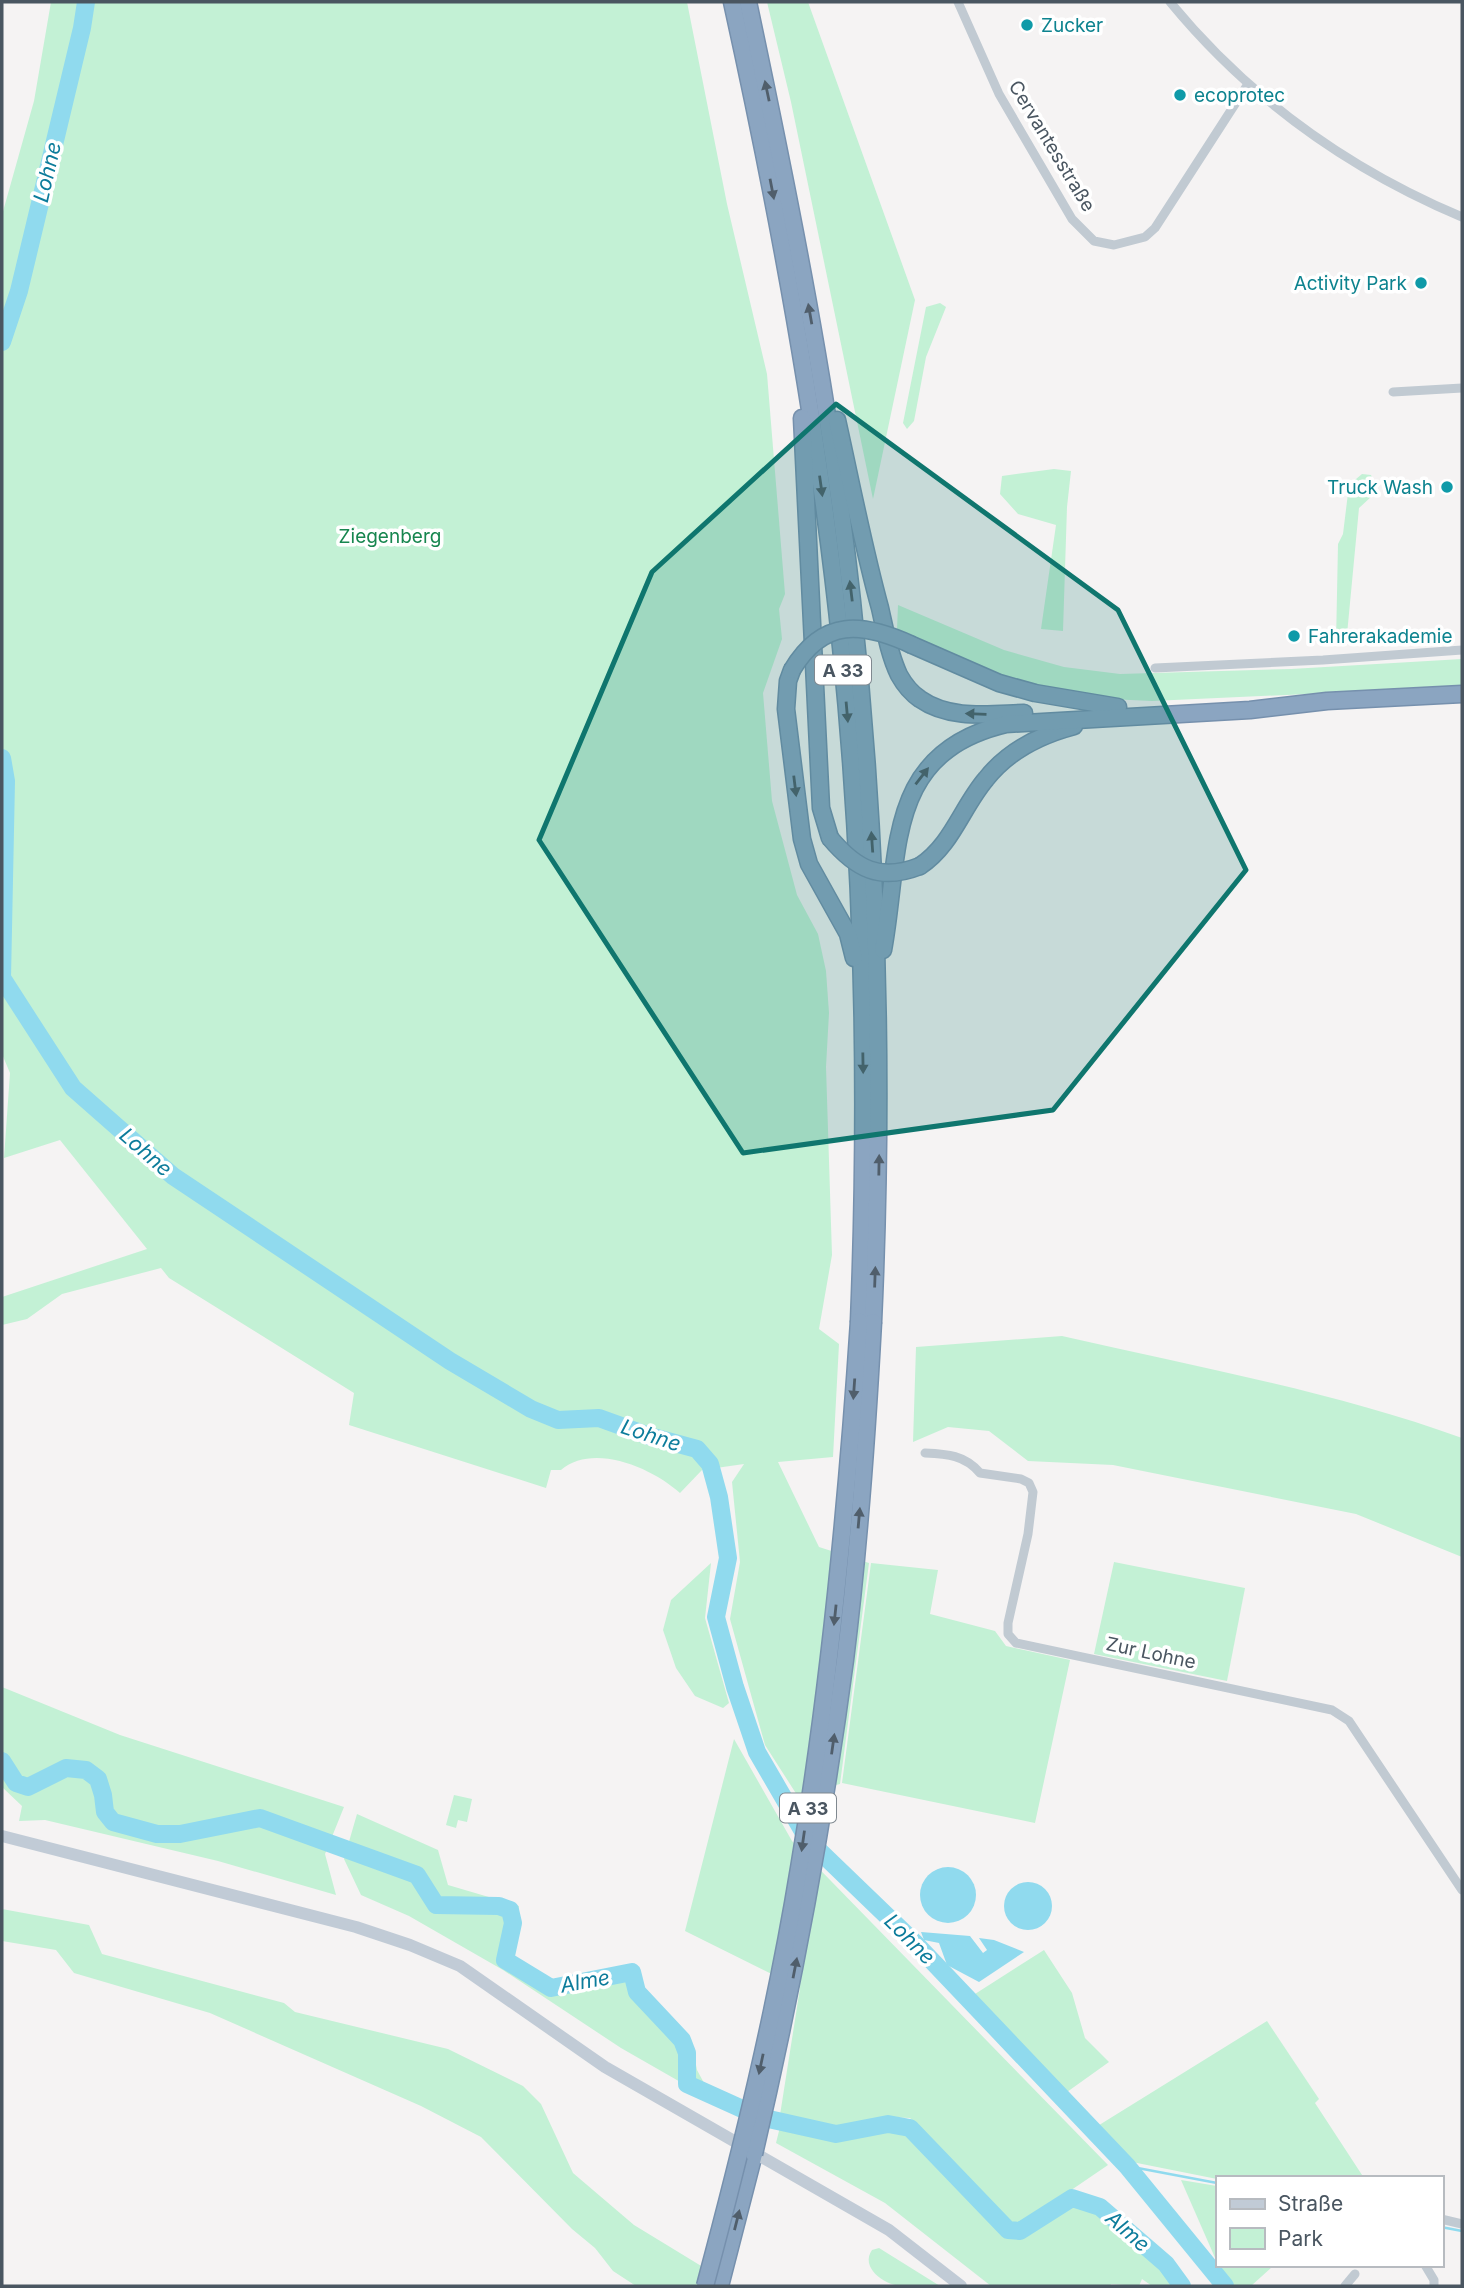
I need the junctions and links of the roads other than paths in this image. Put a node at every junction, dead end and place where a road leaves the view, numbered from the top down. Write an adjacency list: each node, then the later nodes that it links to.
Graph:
1 (732, 2): 7 (highway, A 33, one-way to 7)
2 (748, 2): 8 (highway, A 33, one-way to 2)
3 (958, 2): 5 (street, Cervantesstraße)
4 (1170, 2): 5 (street)
5 (1248, 84): 6 (street)
6 (1462, 217)
7 (800, 346): 14 (highway, bridge); 16 (highway, A 33, one-way to 16)
8 (821, 382): 14 (highway, one-way to 8); 15 (highway, A 33, one-way to 8)
9 (1462, 388): 10 (street)
10 (1393, 392)
11 (1462, 650): 12 (street)
12 (1155, 668)
13 (1462, 694): 14 (highway)
14 (1124, 712): 15 (highway, one-way to 14); 16 (highway, one-way to 16, bridge)
15 (877, 984): 17 (highway, A 33, one-way to 15)
16 (863, 995): 17 (highway, A 33, one-way to 17)
17 (866, 1321): 24 (highway, A 33, one-way to 24, bridge); 25 (highway, A 33, one-way to 17, bridge)
18 (925, 1453): 20 (street, Zur Lohne)
19 (2, 1836): 26 (street)
20 (1462, 1890)
21 (1443, 2219): 22 (street)
22 (1462, 2224)
23 (1426, 2267): 27 (street)
24 (705, 2286)
25 (720, 2286)
26 (961, 2286)
27 (1434, 2286)

